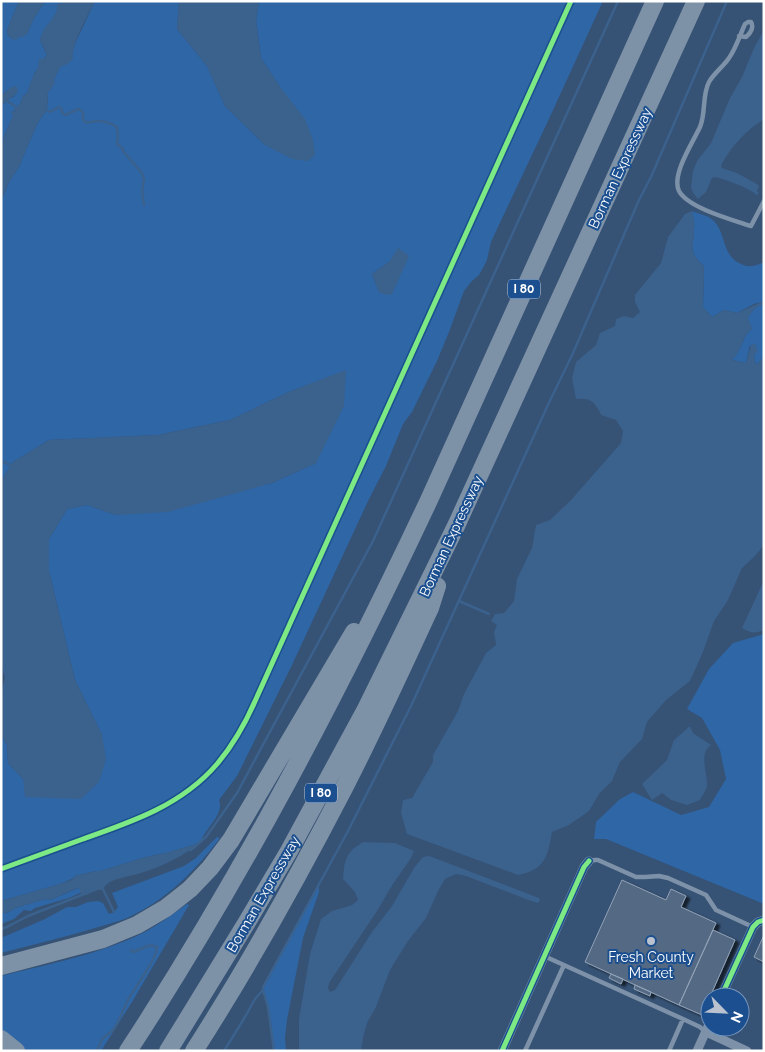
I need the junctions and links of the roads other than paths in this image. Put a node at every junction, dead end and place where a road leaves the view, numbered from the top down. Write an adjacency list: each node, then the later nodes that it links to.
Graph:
1 (655, 1): 6 (highway, I 80)
2 (696, 1): 5 (highway, Borman Expressway / I 80)
3 (740, 36): 4 (lane)
4 (764, 201)
5 (456, 526): 14 (highway); 22 (highway, Borman Expressway / I 80)
6 (393, 576): 12 (highway); 21 (highway, I 80)
7 (589, 861): 9 (lane); 10 (street)
8 (764, 920): 9 (street)
9 (753, 928): 13 (street)
10 (544, 956): 11 (lane); 25 (street)
11 (564, 965): 15 (lane); 26 (lane)
12 (1, 966)
13 (726, 987)
14 (225, 1003): 23 (highway); 24 (highway)
15 (683, 1020): 16 (lane); 27 (lane)
16 (700, 1027)
17 (704, 1037): 28 (street)
18 (717, 1037): 29 (street)
19 (1, 1039): 20 (highway)
20 (16, 1051)
21 (128, 1051)
22 (168, 1051)
23 (194, 1051)
24 (203, 1051)
25 (502, 1051)
26 (525, 1051)
27 (669, 1051)
28 (697, 1051)
29 (747, 1051)

